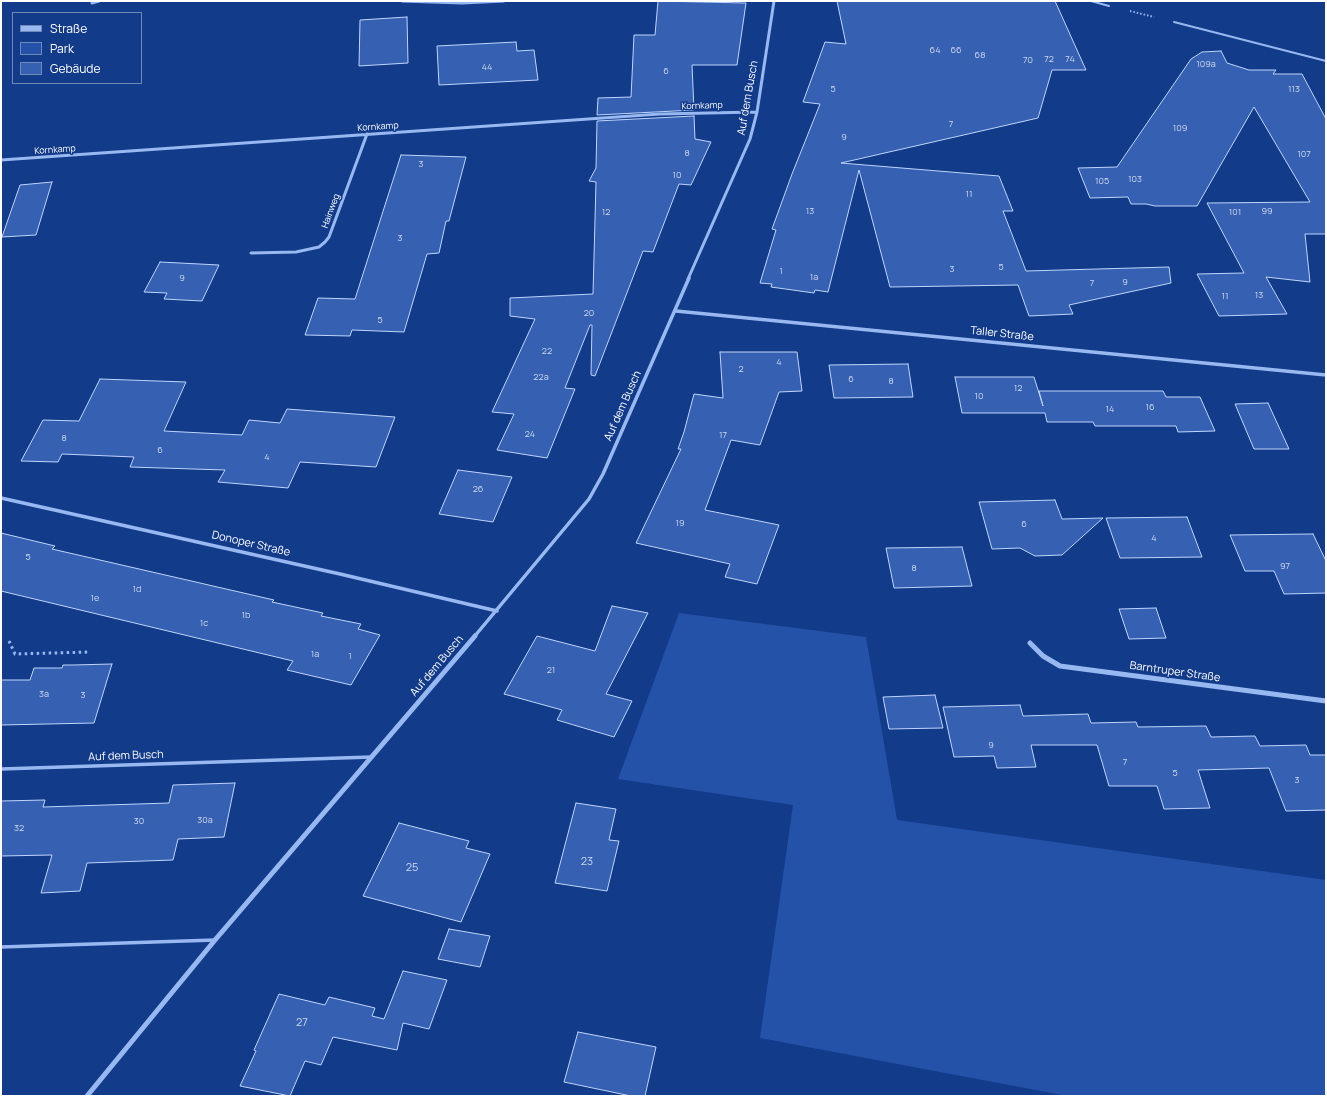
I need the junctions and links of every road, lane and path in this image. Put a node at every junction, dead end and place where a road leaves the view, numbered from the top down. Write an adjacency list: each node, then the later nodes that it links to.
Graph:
1 (99, 1): 6 (street)
2 (402, 1): 3 (street)
3 (504, 1)
4 (774, 1): 10 (street, Auf dem Busch)
5 (1091, 1): 7 (lane)
6 (92, 3)
7 (1109, 6): 8 (path)
8 (1174, 22): 9 (lane)
9 (1326, 61)
10 (757, 112): 11 (street, Kornkamp); 14 (street, Auf dem Busch)
11 (367, 134): 12 (street, Kornkamp); 13 (street, Hainweg)
12 (1, 160)
13 (251, 253)
14 (676, 311): 15 (street, Taller Straße); 17 (street, Auf dem Busch)
15 (1326, 375)
16 (1, 498): 17 (street, Donoper Straße)
17 (496, 611): 22 (street, Auf dem Busch)
18 (9, 641): 20 (path)
19 (1030, 643): 21 (street, Barntruper Straße)
20 (90, 652)
21 (1326, 701)
22 (372, 757): 23 (lane, Auf dem Busch); 24 (street, Auf dem Busch)
23 (1, 769)
24 (215, 940): 25 (lane); 26 (street, Auf dem Busch)
25 (1, 947)
26 (87, 1096)

